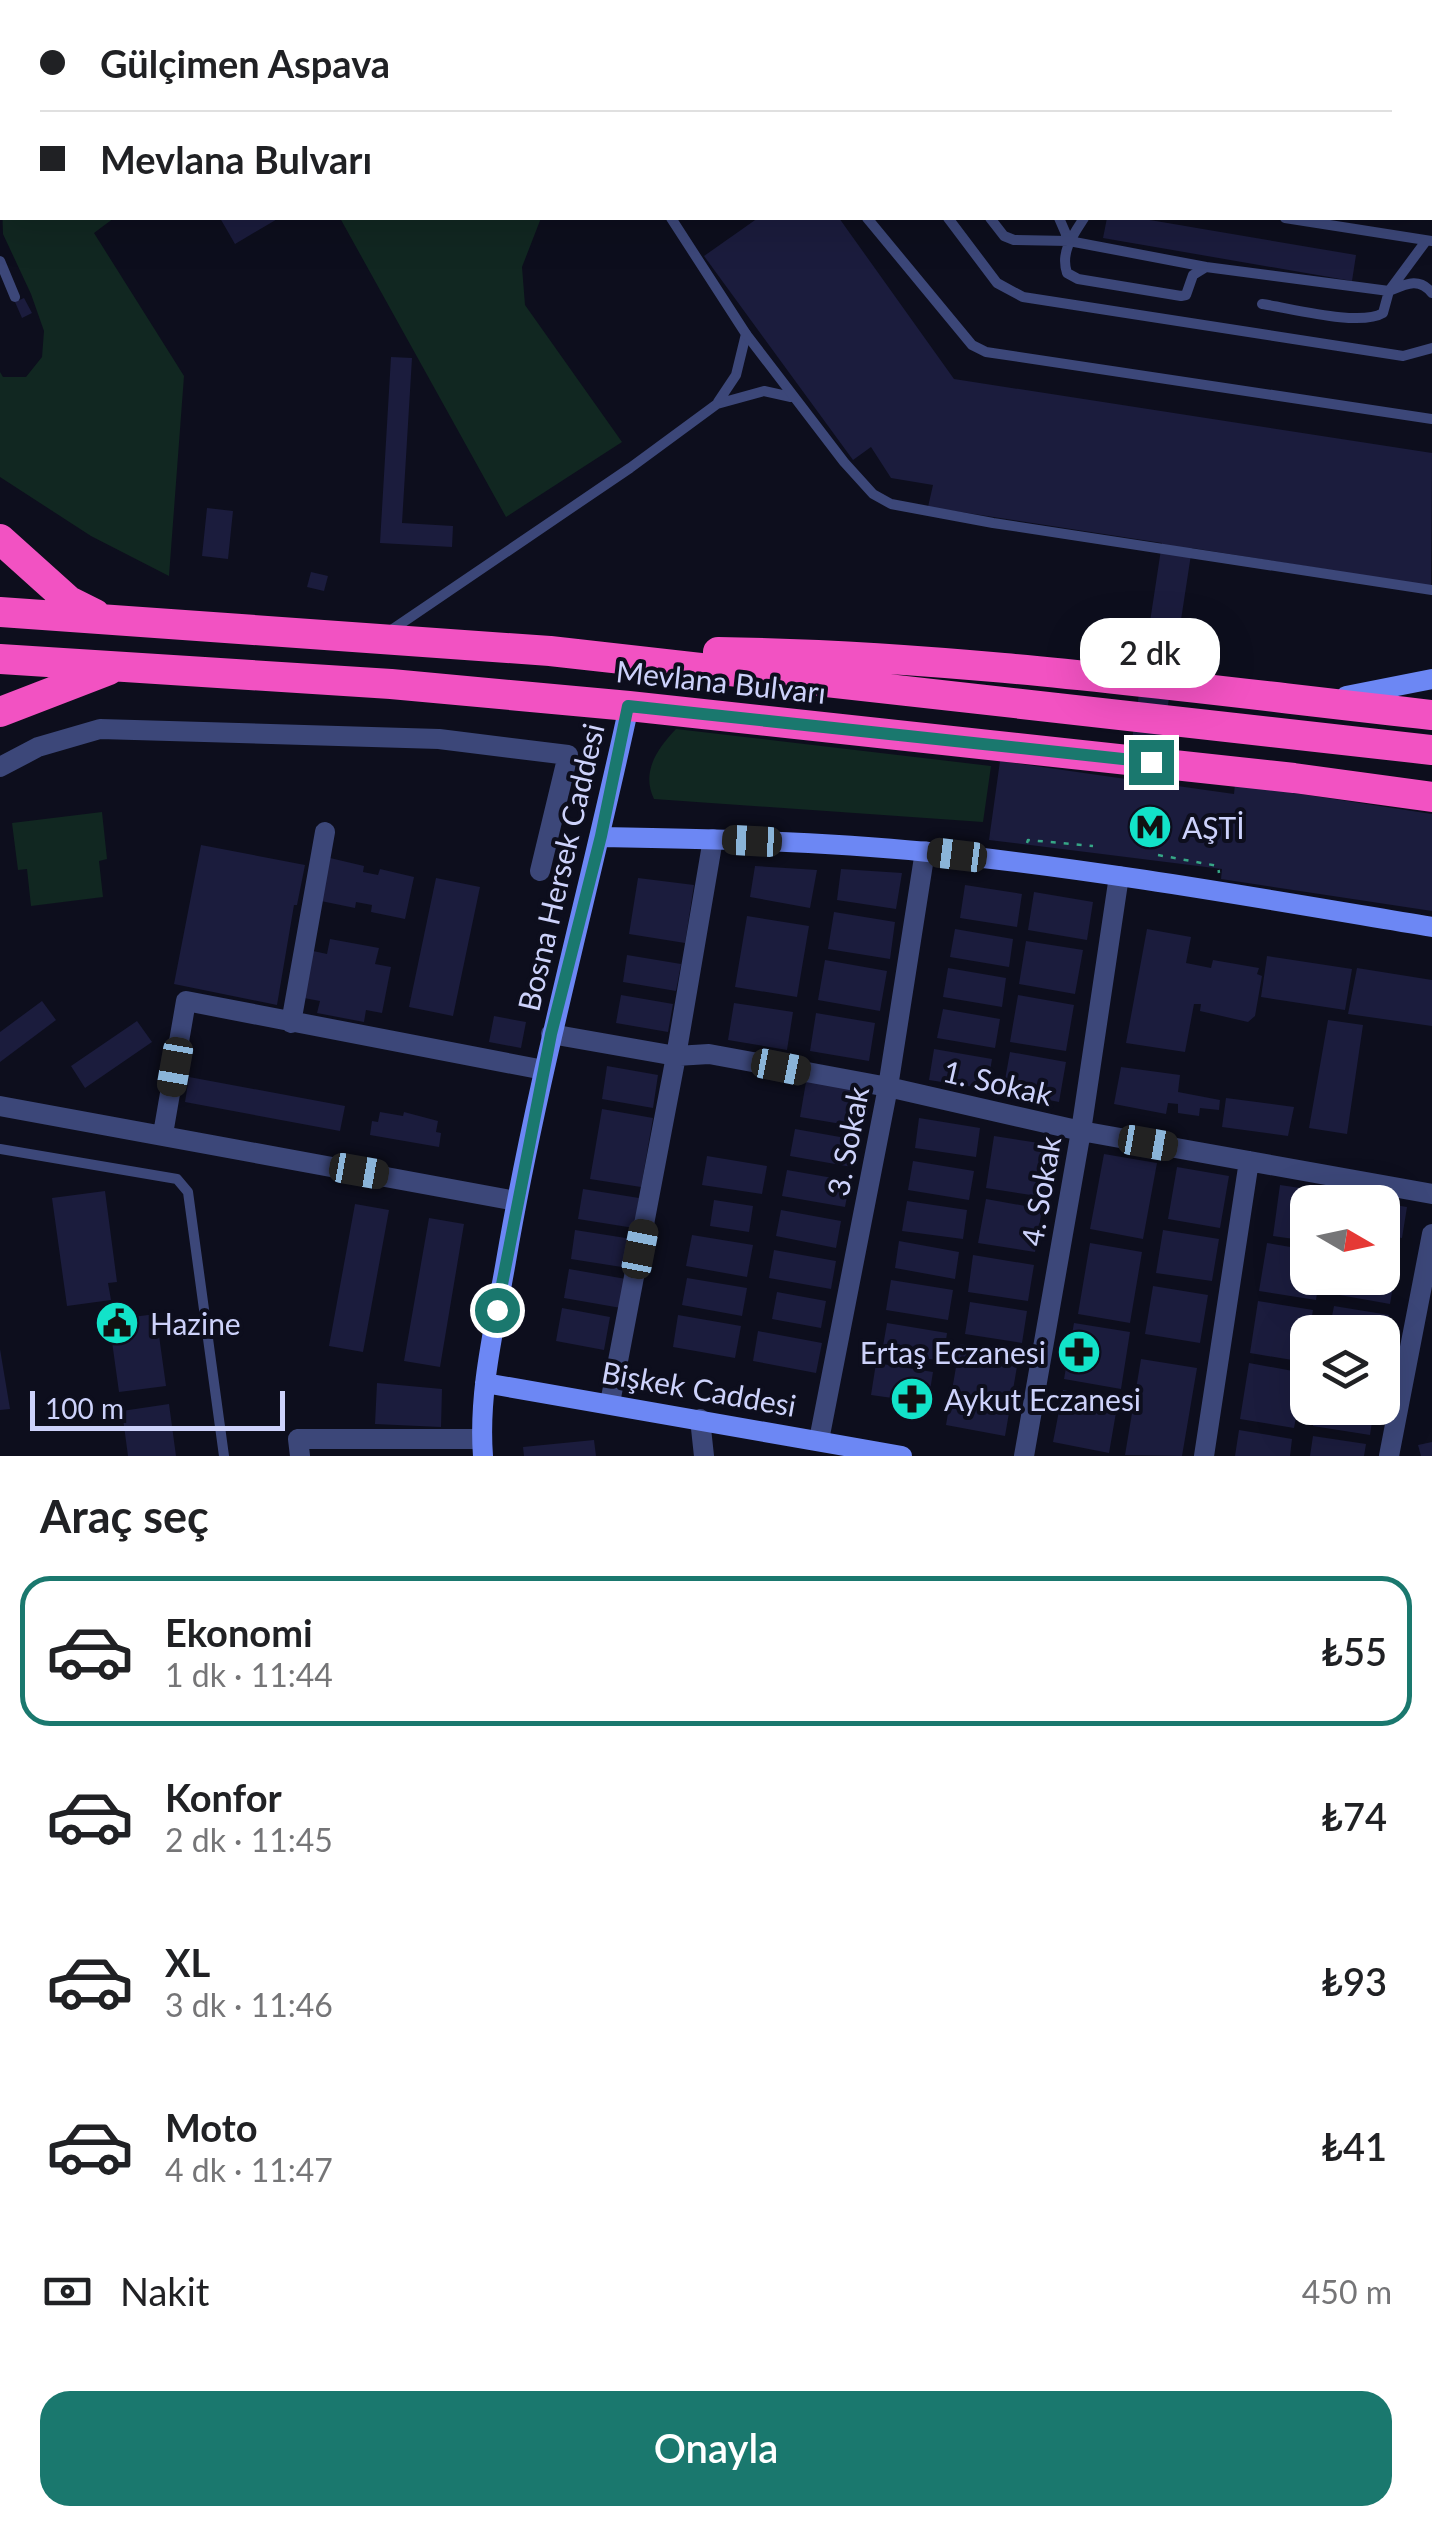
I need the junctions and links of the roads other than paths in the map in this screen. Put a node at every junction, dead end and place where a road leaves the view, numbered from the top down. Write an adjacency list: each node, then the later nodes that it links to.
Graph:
1 (672, 220): 16 (lane)
2 (869, 220): 20 (lane)
3 (949, 220): 17 (lane)
4 (992, 220): 9 (lane)
5 (1060, 220): 9 (lane)
6 (1083, 220): 9 (lane)
7 (1298, 220): 8 (lane)
8 (1429, 241): 12 (lane)
9 (1069, 242): 11 (lane); 11 (lane)
10 (0, 261): 14 (lane)
11 (1206, 267): 12 (lane)
12 (1389, 292): 13 (lane); 15 (lane)
13 (1432, 293)
14 (15, 297)
15 (1262, 304)
16 (746, 334): 18 (lane, bridge); 19 (lane)
17 (1432, 348)
18 (791, 397): 19 (lane); 22 (lane, bridge)
19 (717, 404): 25 (lane)
20 (1432, 419)
21 (0, 540): 24 (highway)
22 (1432, 590)
23 (0, 612): 24 (highway, Mevlana Bulvarı)
24 (102, 618): 25 (highway, Mevlana Bulvarı)
25 (381, 638): 26 (highway, Mevlana Bulvarı)
26 (550, 650): 30 (highway); 34 (highway, Mevlana Bulvarı)
27 (0, 659): 28 (highway, Mevlana Bulvarı)
28 (119, 666): 31 (highway, Mevlana Bulvarı); 32 (highway)
29 (1432, 679): 30 (street)
30 (1300, 701): 33 (highway)
31 (628, 706): 36 (highway, Mevlana Bulvarı); 38 (street, Bosna Hersek Caddesi)
32 (0, 712)
33 (1432, 715)
34 (1432, 750)
35 (0, 766): 41 (street)
36 (1432, 797)
37 (325, 832): 44 (street)
38 (601, 836): 39 (street); 45 (street, Bosna Hersek Caddesi)
39 (713, 839): 40 (street); 46 (street)
40 (925, 851): 42 (street); 48 (street, 3. Sokak)
41 (540, 872)
42 (1119, 876): 43 (street); 50 (street, 4. Sokak)
43 (1432, 927)
44 (291, 1023): 47 (street); 51 (street)
45 (551, 1034): 46 (street, 1. Sokak); 47 (street, Bosna Hersek Caddesi)
46 (676, 1056): 48 (street, 1. Sokak); 58 (street)
47 (544, 1070): 55 (street, Bosna Hersek Caddesi)
48 (888, 1087): 50 (street, 1. Sokak); 60 (street, 3. Sokak)
49 (0, 1106): 51 (street)
50 (1082, 1131): 53 (street, 1. Sokak); 66 (street, 4. Sokak)
51 (163, 1134): 55 (street)
52 (0, 1149): 62 (lane)
53 (1249, 1161): 54 (street, 1. Sokak); 67 (street)
54 (1432, 1194)
55 (516, 1200): 57 (street, Bosna Hersek Caddesi)
56 (1432, 1234): 68 (street)
57 (485, 1383): 58 (street, Bişkek Caddesi); 61 (street, Bosna Hersek Caddesi)
58 (610, 1403): 59 (street, Bişkek Caddesi)
59 (700, 1419): 60 (street, Bişkek Caddesi); 64 (street)
60 (820, 1440): 65 (street, Bişkek Caddesi)
61 (482, 1448): 63 (street)
62 (224, 1456)
63 (300, 1456)
64 (704, 1456)
65 (902, 1456)
66 (1024, 1456)
67 (1204, 1456)
68 (1388, 1456)

